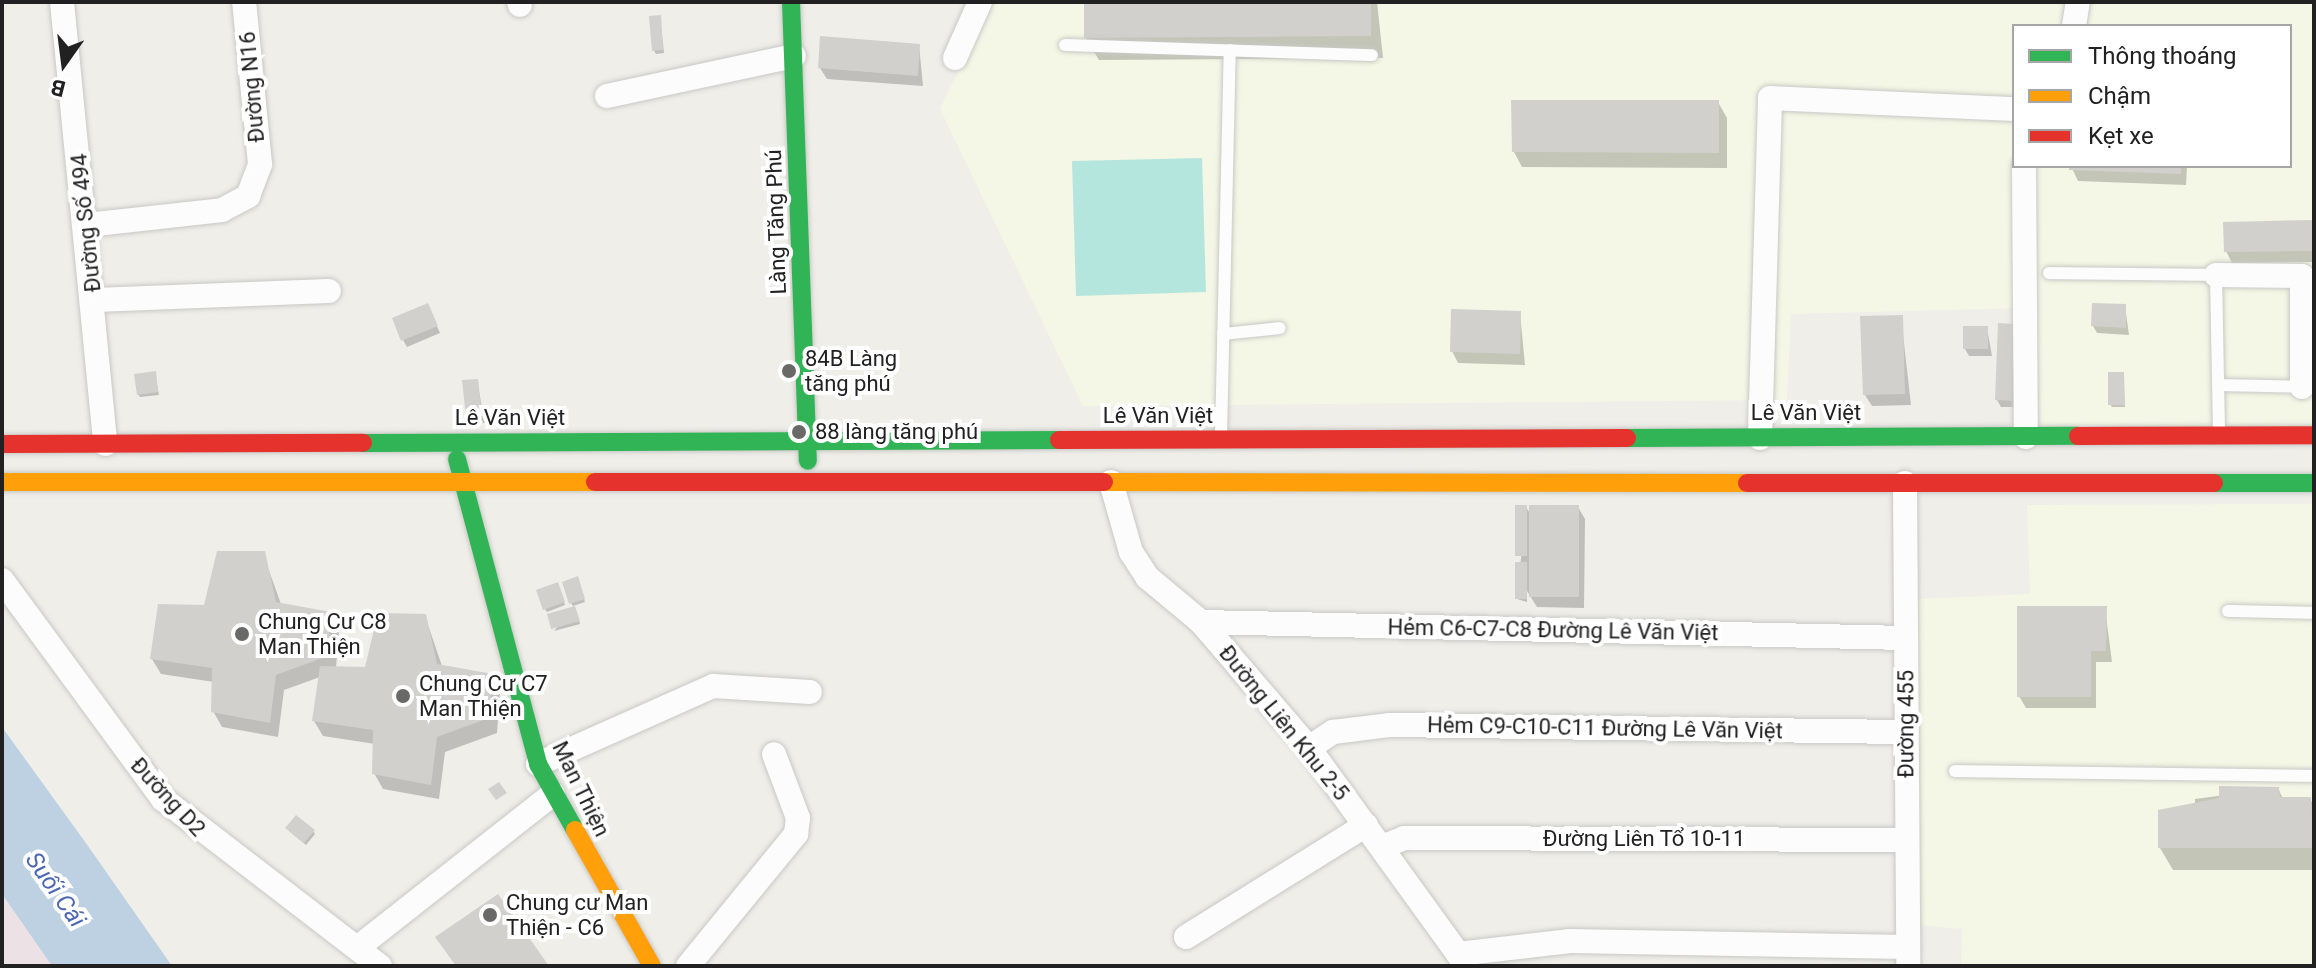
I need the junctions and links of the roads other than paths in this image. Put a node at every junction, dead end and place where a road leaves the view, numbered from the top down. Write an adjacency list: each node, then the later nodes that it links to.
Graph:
1 (62, 2): 15 (street, Đường Số 494)
2 (244, 2): 15 (street, Đường N16)
3 (791, 2): 10 (main road, Làng Tăng Phú)
4 (980, 2): 11 (street)
5 (2078, 2): 6 (street)
6 (2074, 24)
7 (1065, 45): 8 (lane)
8 (1230, 50): 9 (lane); 22 (lane)
9 (1372, 55)
10 (794, 56): 12 (street); 30 (main road, Làng Tăng Phú)
11 (955, 58)
12 (607, 96)
13 (2012, 109): 28 (street)
14 (2024, 168): 27 (street)
15 (87, 225): 20 (street, Đường Số 494)
16 (2049, 273): 17 (lane)
17 (2216, 275): 18 (street); 23 (lane)
18 (2308, 276): 24 (street)
19 (329, 291): 20 (street)
20 (94, 300): 33 (street, Đường Số 494)
21 (1280, 328): 22 (lane)
22 (1223, 334): 29 (lane)
23 (2218, 385): 24 (lane); 25 (lane)
24 (2308, 387)
25 (2219, 435): 26 (main road, Lê Văn Việt); 27 (main road, Lê Văn Việt)
26 (2314, 435)
27 (2026, 437): 34 (main road, Lê Văn Việt)
28 (1760, 438): 29 (main road, Lê Văn Việt); 34 (main road, Lê Văn Việt)
29 (1221, 440): 30 (main road, Lê Văn Việt)
30 (807, 441): 31 (main road, Lê Văn Việt); 37 (main road, Làng Tăng Phú)
31 (455, 443): 33 (main road, Lê Văn Việt); 36 (main road, Man Thiện)
32 (2, 444): 33 (main road, Lê Văn Việt)
33 (105, 444)
34 (1905, 460): 38 (main road, Lê Văn Việt); 39 (main road, Lê Văn Việt); 44 (street, Đường 455)
35 (2, 482): 36 (main road, Lê Văn Việt)
36 (460, 482): 37 (main road, Lê Văn Việt); 49 (main road, Man Thiện)
37 (809, 482): 38 (main road, Lê Văn Việt)
38 (1111, 482): 43 (street, Đường Liên Khu 2-5)
39 (2314, 483)
40 (2, 580): 57 (street, Đường D2)
41 (2228, 611): 42 (lane)
42 (2314, 613)
43 (1201, 622): 44 (street, Hẻm C6-C7-C8 Đường Lê Văn Việt); 47 (street, Đường Liên Khu 2-5)
44 (1906, 638): 46 (street, Đường 455)
45 (810, 692): 49 (street)
46 (1906, 732): 47 (street, Hẻm C9-C10-C11 Đường Lê Văn Việt); 54 (street, Đường 455)
47 (1309, 748): 53 (street, Đường Liên Khu 2-5)
48 (774, 754): 62 (street)
49 (538, 764): 52 (main road, Man Thiện)
50 (1955, 771): 51 (lane)
51 (2314, 776)
52 (553, 794): 57 (street); 61 (main road, Man Thiện)
53 (1366, 825): 55 (street, Đường Liên Khu 2-5); 56 (street)
54 (1907, 840): 55 (street, Đường Liên Tổ 10-11); 58 (street, Đường 455)
55 (1382, 847): 59 (street, Đường Liên Khu 2-5)
56 (1186, 937)
57 (361, 945): 60 (street, Đường D2)
58 (1908, 957): 59 (street)
59 (1462, 960)
60 (380, 966)
61 (652, 966)
62 (688, 966)

